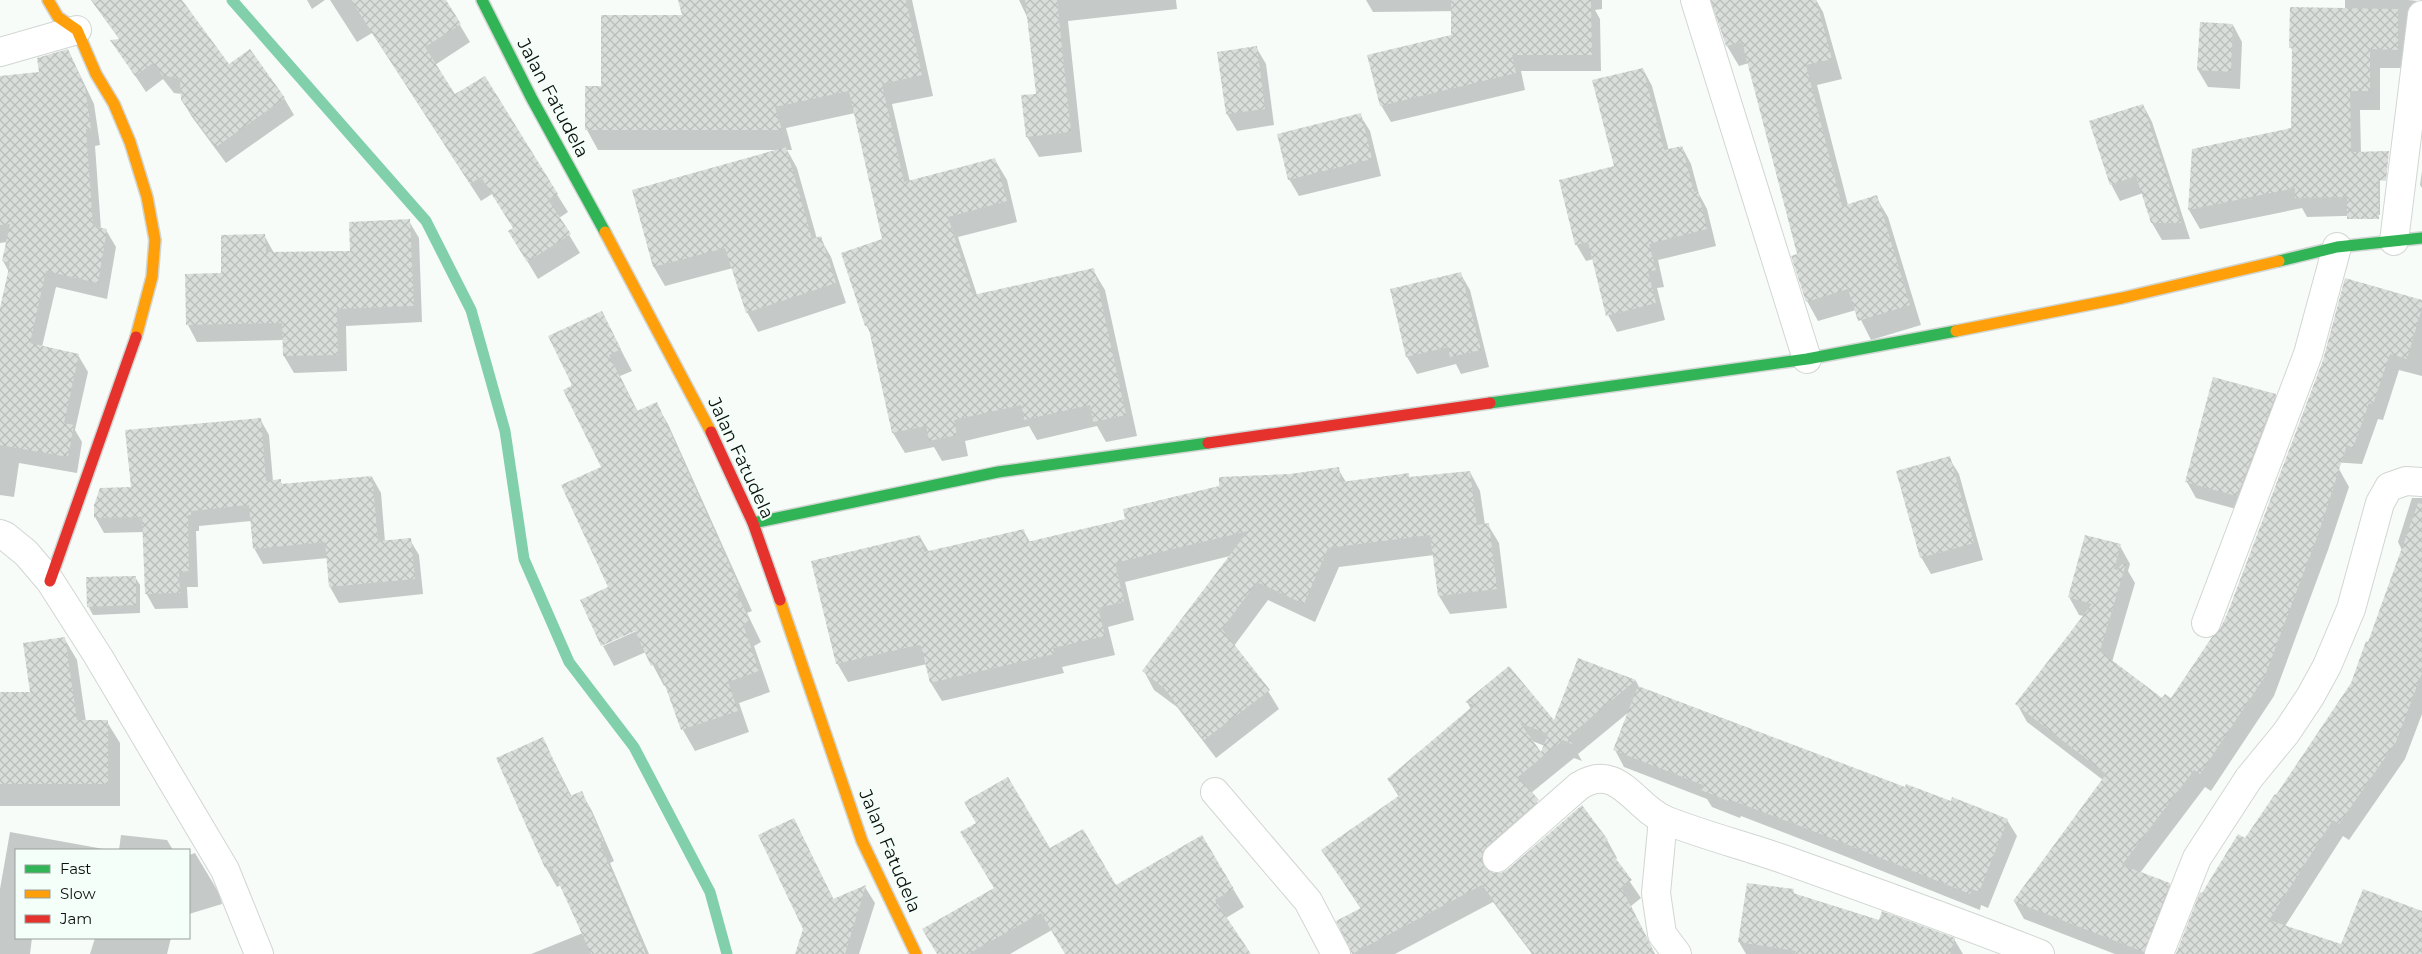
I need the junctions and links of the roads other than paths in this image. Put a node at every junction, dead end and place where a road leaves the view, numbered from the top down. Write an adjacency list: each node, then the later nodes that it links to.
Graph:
1 (48, 0): 5 (street)
2 (482, 0): 12 (street, Jalan Fatudela)
3 (1695, 0): 10 (street)
4 (2422, 15): 8 (street)
5 (77, 30): 6 (street); 14 (street)
6 (0, 52)
7 (2422, 238): 8 (street)
8 (2394, 241): 9 (street)
9 (2337, 247): 10 (street); 15 (street)
10 (1807, 359): 12 (street)
11 (2422, 482): 25 (street)
12 (754, 523): 21 (street, Jalan Fatudela)
13 (0, 534): 14 (street)
14 (50, 580): 20 (street)
15 (2206, 623)
16 (1215, 792): 22 (street)
17 (1663, 819): 18 (street); 19 (street); 23 (street)
18 (1497, 858)
19 (1990, 945): 24 (street)
20 (259, 954)
21 (916, 954)
22 (1336, 954)
23 (1677, 954)
24 (2040, 954)
25 (2160, 954)

